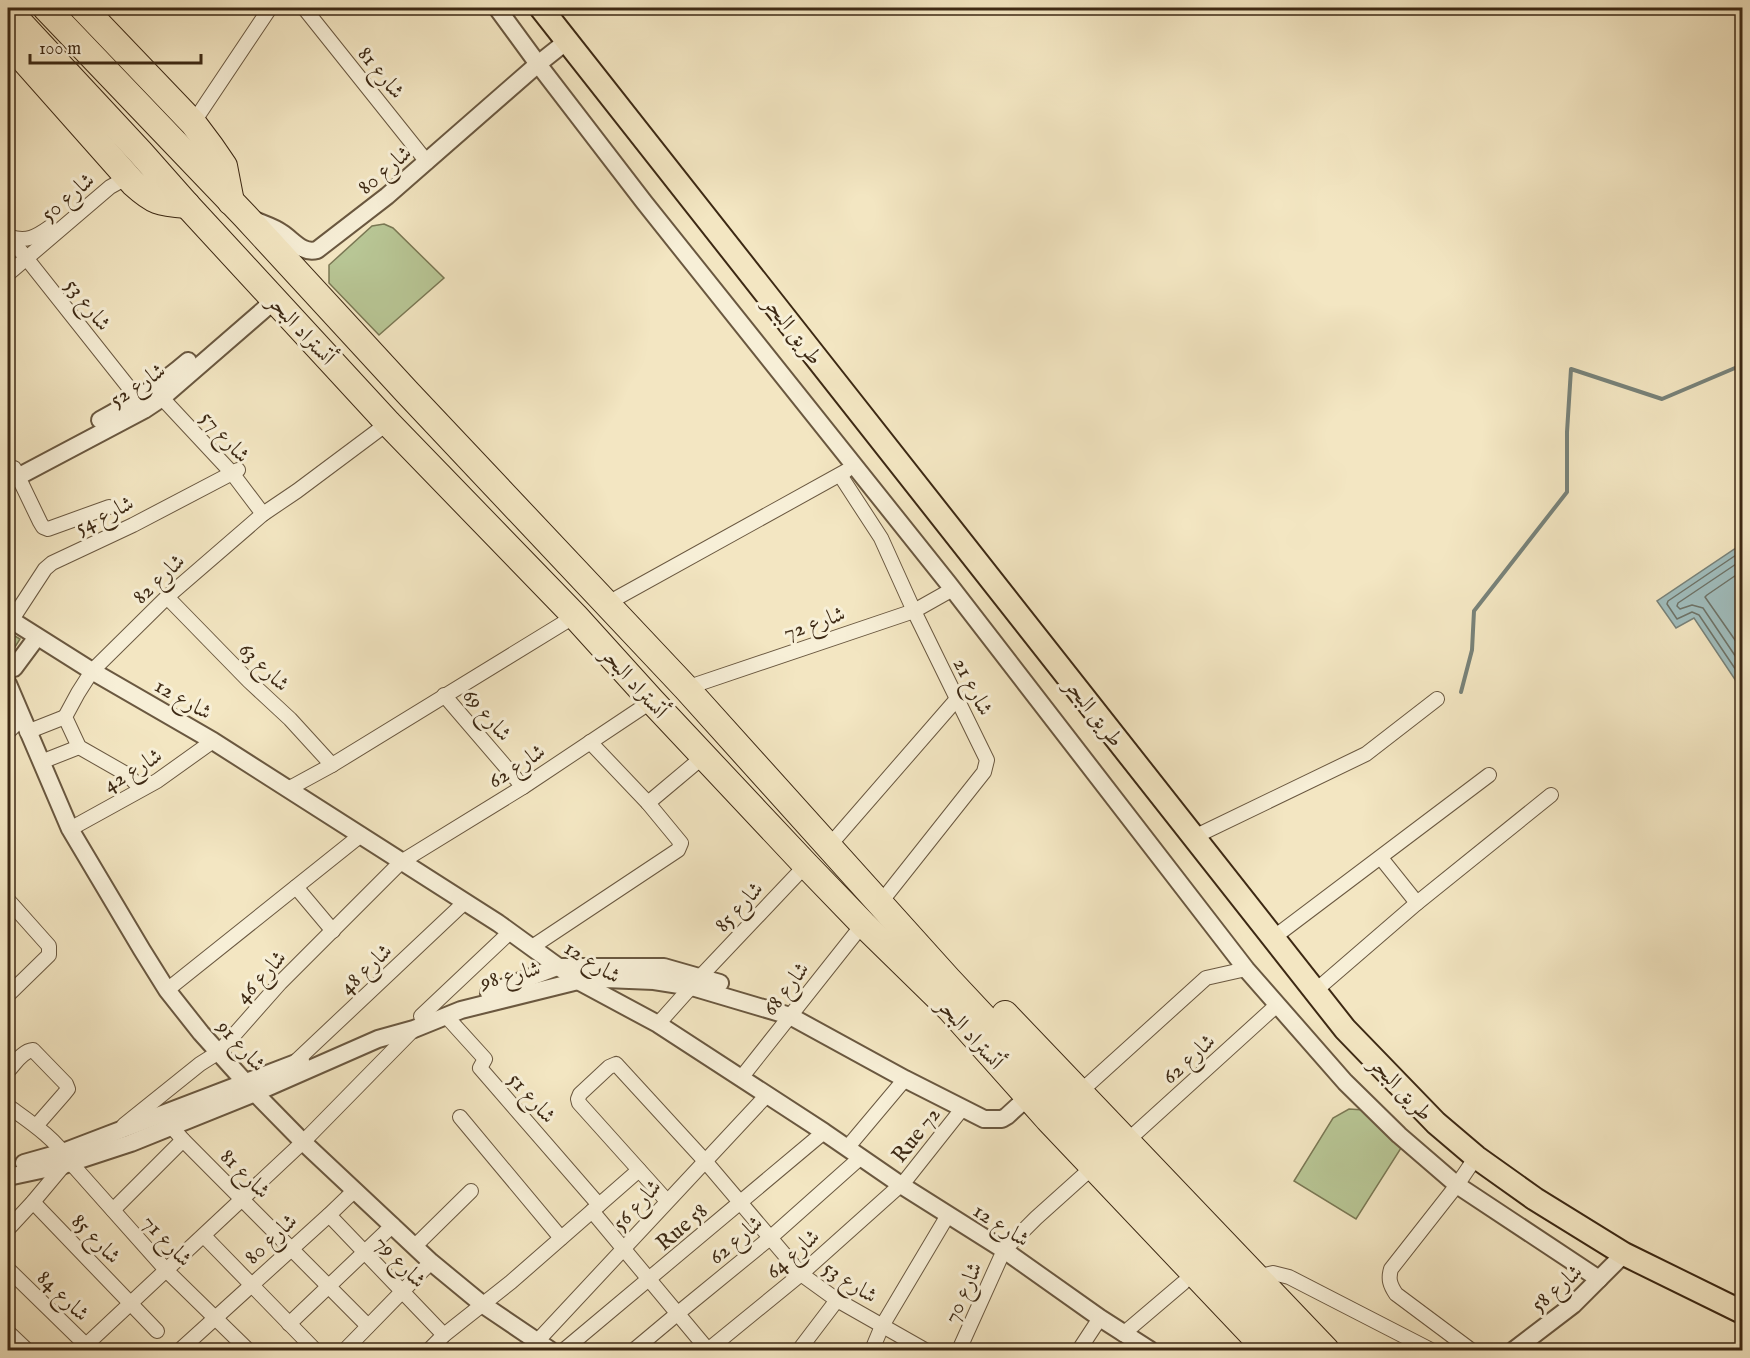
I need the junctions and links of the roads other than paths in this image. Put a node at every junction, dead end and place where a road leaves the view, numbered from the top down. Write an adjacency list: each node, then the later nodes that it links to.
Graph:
1 (46, 8): 12 (highway, أتستراد البحر)
2 (63, 8): 12 (highway)
3 (82, 8): 13 (highway)
4 (270, 8): 13 (street)
5 (304, 8): 14 (street, شارع 81)
6 (497, 8): 11 (street)
7 (541, 8): 9 (highway, طريق البحر)
8 (8, 10): 16 (highway, أتستراد البحر)
9 (567, 41): 11 (street, شارع 80); 64 (highway, طريق البحر)
10 (8, 42): 15 (highway)
11 (538, 64): 14 (street, شارع 80); 26 (street)
12 (134, 101): 17 (highway, أتستراد البحر)
13 (193, 123): 17 (highway)
14 (427, 162): 17 (street, شارع 80)
15 (122, 171): 16 (highway); 18 (street)
16 (187, 205): 22 (highway, أتستراد البحر)
17 (238, 210): 34 (highway, أتستراد البحر)
18 (65, 220): 19 (street); 20 (street, شارع 50)
19 (9, 236): 20 (street, شارع 53)
20 (26, 257): 21 (street, شارع 50); 24 (street, شارع 53)
21 (8, 274)
22 (272, 296): 23 (street, شارع 52); 25 (highway, أتستراد البحر)
23 (162, 390): 24 (street, شارع 52); 27 (street, شارع 57); 28 (street, شارع 52)
24 (138, 399): 28 (street, شارع 52)
25 (388, 423): 31 (street, شارع 82); 36 (highway, أتستراد البحر)
26 (855, 466): 29 (street); 32 (street)
27 (235, 471): 31 (street, شارع 57); 37 (street, شارع 54)
28 (12, 474): 30 (street)
29 (840, 475): 34 (street); 35 (street, شارع 21)
30 (109, 507)
31 (265, 512): 33 (street, شارع 82)
32 (953, 589): 35 (street, شارع 72); 81 (street)
33 (167, 597): 40 (street, شارع 82); 55 (street, شارع 63)
34 (606, 604): 42 (highway, أتستراد البحر)
35 (914, 611): 42 (street, شارع 72); 45 (street, شارع 21)
36 (575, 616): 43 (street); 46 (highway, أتستراد البحر)
37 (9, 620): 38 (street, شارع 12)
38 (37, 637): 39 (street); 40 (street, شارع 12)
39 (8, 669)
40 (92, 670): 47 (street, شارع 82); 50 (street, شارع 12)
41 (8, 684): 48 (street, شارع 91)
42 (686, 688): 65 (highway, أتستراد البحر)
43 (444, 695): 55 (street); 57 (street, شارع 69)
44 (1437, 699): 64 (street)
45 (956, 700): 65 (street); 72 (street, شارع 21)
46 (652, 701): 51 (street, شارع 62); 53 (highway, أتستراد البحر)
47 (65, 717): 48 (street); 52 (street)
48 (25, 725): 49 (street); 54 (street, شارع 91)
49 (8, 732)
50 (213, 741): 58 (street, شارع 42); 59 (street, شارع 12)
51 (590, 742): 57 (street, شارع 62); 61 (street)
52 (79, 747): 54 (street); 58 (street)
53 (704, 756): 61 (street); 68 (highway, أتستراد البحر)
54 (41, 762): 62 (street, شارع 91)
55 (332, 765): 59 (street)
56 (1489, 775): 66 (street)
57 (523, 787): 67 (street, شارع 62)
58 (141, 789): 62 (street, شارع 42)
59 (288, 789): 63 (street, شارع 12)
60 (1551, 795): 73 (street)
61 (648, 803): 79 (street)
62 (70, 829): 84 (street, شارع 91)
63 (361, 835): 67 (street, شارع 12); 69 (street, شارع 46)
64 (1194, 837): 78 (highway, طريق البحر)
65 (829, 846): 72 (highway, أتستراد البحر)
66 (1381, 858): 73 (street); 78 (street)
67 (400, 862): 71 (street, شارع 12); 76 (street, شارع 46)
68 (806, 865): 75 (highway, أتستراد البحر); 83 (street, شارع 85)
69 (296, 887): 76 (street); 84 (street, شارع 46)
70 (8, 900): 74 (street)
71 (465, 902): 77 (street, شارع 12); 94 (street, شارع 48)
72 (881, 902): 102 (highway, أتستراد البحر)
73 (1417, 903): 85 (street)
74 (12, 917): 86 (street)
75 (863, 924): 88 (highway, أتستراد البحر); 89 (street, شارع 68)
76 (333, 931): 93 (street, شارع 46)
77 (510, 932): 79 (street, شارع 12); 91 (street)
78 (1273, 938): 85 (highway, طريق البحر)
79 (532, 947): 80 (street, شارع 12)
80 (557, 967): 82 (street, شارع 12); 83 (street, شارع 98); 91 (street, شارع 98)
81 (1246, 969): 87 (street); 102 (street)
82 (578, 981): 83 (street, شارع 98); 90 (street, شارع 98); 92 (street, شارع 12)
83 (696, 982): 89 (street, شارع 98); 92 (street)
84 (167, 990): 93 (street, شارع 91)
85 (1315, 991): 114 (highway, طريق البحر)
86 (8, 995)
87 (1277, 1005): 111 (street, شارع 62); 122 (street)
88 (950, 1009): 101 (highway); 102 (highway, أتستراد البحر)
89 (792, 1013): 96 (street, شارع 68); 97 (street, شارع 98); 99 (street, شارع 98)
90 (446, 1016): 91 (street, شارع 98); 129 (street, شارع 51)
91 (417, 1022): 94 (street, شارع 98); 98 (street, شارع 98); 112 (street)
92 (658, 1024): 96 (street, شارع 12)
93 (219, 1052): 98 (street, شارع 91); 108 (street, شارع 46)
94 (293, 1064): 98 (street, شارع 98)
95 (8, 1071): 106 (street)
96 (741, 1078): 100 (street, شارع 12)
97 (904, 1079): 99 (street, شارع 98); 113 (street)
98 (250, 1088): 107 (street, شارع 98); 108 (street, شارع 98); 112 (street, شارع 91)
99 (944, 1094): 101 (street, شارع 98); 103 (street, شارع 98)
100 (767, 1095): 109 (street, شارع 12); 116 (street, شارع 56)
101 (1016, 1102): 103 (street, شارع 98); 119 (highway)
102 (1064, 1105): 111 (highway); 187 (highway, أتستراد البحر); 188 (highway, أتستراد البحر)
103 (962, 1108): 121 (street, Rue 72)
104 (10, 1112): 106 (street, شارع 71)
105 (460, 1117): 136 (street)
106 (36, 1126): 115 (street, شارع 71)
107 (171, 1126): 110 (street, شارع 81); 115 (street, شارع 98)
108 (114, 1132): 115 (street, شارع 98)
109 (824, 1132): 113 (street, شارع 12); 128 (street, Rue 58)
110 (183, 1140): 125 (street, شارع 81); 130 (street)
111 (1127, 1141): 148 (highway)
112 (303, 1142): 123 (street, شارع 91); 125 (street)
113 (854, 1153): 121 (street, شارع 12); 137 (street, شارع 62)
114 (1476, 1157): 122 (street); 143 (highway, طريق البحر)
115 (66, 1160): 117 (street, شارع 98); 120 (street, شارع 98); 127 (street); 130 (street, شارع 71)
116 (705, 1161): 118 (street, شارع 53); 126 (street, شارع 56); 128 (street, شارع 53)
117 (8, 1167)
118 (639, 1170): 126 (street); 129 (street)
119 (1085, 1174): 141 (street); 151 (highway)
120 (8, 1178)
121 (901, 1185): 132 (street, شارع 12); 147 (street, شارع 64)
122 (1457, 1185): 149 (street); 191 (street)
123 (355, 1190): 131 (street, شارع 80); 133 (street, شارع 91)
124 (471, 1191): 138 (street)
125 (243, 1199): 135 (street); 139 (street, شارع 81)
126 (667, 1201): 140 (street, شارع 56)
127 (33, 1202): 134 (street); 156 (street, شارع 85)
128 (740, 1202): 137 (street, شارع 53); 150 (street, Rue 58)
129 (595, 1208): 136 (street); 140 (street)
130 (113, 1210): 146 (street, شارع 71)
131 (329, 1215): 139 (street, شارع 80); 142 (street, شارع 79)
132 (948, 1215): 141 (street, شارع 12); 164 (street)
133 (393, 1225): 138 (street, شارع 91); 142 (street)
134 (8, 1229)
135 (204, 1236): 146 (street); 152 (street)
136 (561, 1238): 157 (street)
137 (770, 1238): 147 (street, شارع 53); 159 (street, شارع 62)
138 (415, 1246): 144 (street, شارع 91)
139 (292, 1249): 152 (street, شارع 80); 153 (street, شارع 81)
140 (623, 1249): 150 (street); 169 (street, شارع 56)
141 (1004, 1250): 161 (street, شارع 12); 184 (street, شارع 70)
142 (364, 1252): 153 (street); 154 (street, شارع 79)
143 (1624, 1254): 149 (street, شارع 58); 158 (highway, طريق البحر)
144 (431, 1262): 154 (street); 157 (street, شارع 91)
145 (8, 1269): 170 (street, شارع 84)
146 (167, 1271): 156 (street); 160 (street, شارع 71)
147 (801, 1274): 155 (street, شارع 53); 180 (street, شارع 64)
148 (1256, 1277): 189 (highway); 190 (street)
149 (1599, 1279): 192 (street, شارع 58)
150 (649, 1280): 159 (street); 178 (street, Rue 58)
151 (1183, 1283): 167 (street); 186 (highway)
152 (252, 1286): 160 (street, شارع 80); 162 (street)
153 (330, 1287): 162 (street); 163 (street, شارع 81)
154 (402, 1292): 163 (street); 168 (street, شارع 79)
155 (837, 1300): 164 (street, شارع 53); 181 (street)
156 (131, 1304): 165 (street, شارع 85); 170 (street)
157 (482, 1304): 168 (street); 169 (street, شارع 91)
158 (1743, 1312)
159 (677, 1314): 179 (street, شارع 62); 180 (street)
160 (216, 1318): 173 (street, شارع 80); 174 (street, شارع 71)
161 (1100, 1318): 167 (street, شارع 12); 185 (street)
162 (289, 1324): 175 (street)
163 (368, 1326): 176 (street)
164 (882, 1326): 182 (street); 183 (street, شارع 53)
165 (157, 1331)
166 (8, 1332): 172 (street)
167 (1123, 1334): 171 (street, شارع 12)
168 (444, 1335): 177 (street)
169 (539, 1347)
170 (88, 1348)
171 (1144, 1349)
172 (27, 1350)
173 (183, 1350)
174 (248, 1350)
175 (315, 1350)
176 (345, 1350)
177 (429, 1350)
178 (564, 1350)
179 (634, 1350)
180 (708, 1350)
181 (799, 1350)
182 (872, 1350)
183 (925, 1350)
184 (959, 1350)
185 (1078, 1350)
186 (1244, 1350)
187 (1267, 1350)
188 (1300, 1350)
189 (1326, 1350)
190 (1431, 1350)
191 (1471, 1350)
192 (1514, 1350)

